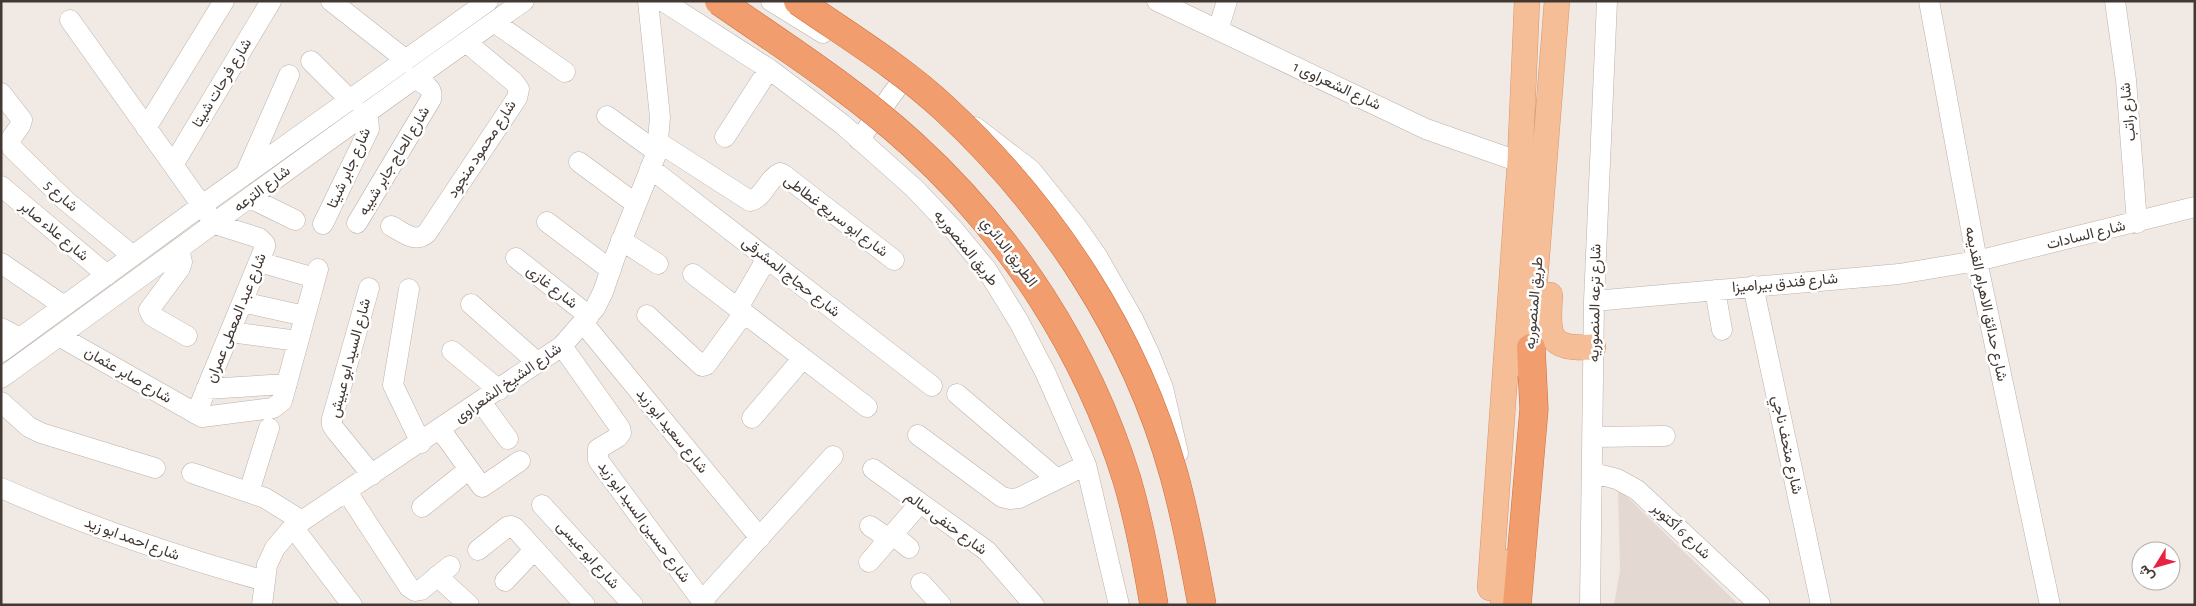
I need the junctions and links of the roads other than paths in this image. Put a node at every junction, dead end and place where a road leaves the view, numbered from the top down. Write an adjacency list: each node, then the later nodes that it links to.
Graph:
1 (224, 1): 33 (street)
2 (271, 1): 39 (street, شارع فرحات شيتا)
3 (331, 1): 25 (street)
4 (488, 1): 25 (street, شارع الترعه)
5 (524, 1): 20 (street, شارع الترعه)
6 (648, 1): 36 (street, شارع الشيخ الشعراوى)
7 (664, 1): 21 (street, طريق المنصوريه)
8 (713, 1): 21 (street)
9 (719, 1): 147 (highway, الطريق الدائري, bridge)
10 (771, 1): 29 (street)
11 (798, 1): 148 (highway, bridge)
12 (1157, 1): 22 (street, شارع الشعراوى 1)
13 (1227, 1): 22 (street)
14 (1527, 1): 38 (main road, طريق المنصوريه)
15 (1557, 1): 43 (main road, طريق المنصوريه)
16 (1607, 1): 71 (street, شارع ترعه المنصوريه)
17 (1929, 1): 60 (street, شارع حدائق الاهرام القديمه)
18 (2115, 1): 49 (street, شارع راتب)
19 (70, 20): 33 (street)
20 (494, 22): 23 (street, شارع الترعه); 27 (street)
21 (696, 22): 26 (street, طريق المنصوريه)
22 (1218, 30): 38 (street, شارع الشعراوى 1)
23 (466, 42): 25 (street, شارع الترعه); 53 (street, شارع محمود منجود)
24 (311, 61): 31 (street)
25 (410, 69): 31 (street, شارع الترعه); 50 (street, شارع الحاج جابر شيبه)
26 (769, 69): 34 (street); 35 (street, طريق المنصوريه)
27 (566, 72)
28 (289, 75): 40 (street)
29 (902, 82): 35 (street); 149 (street)
30 (1, 93): 56 (street, شارع 5)
31 (357, 106): 40 (street, شارع الترعه); 42 (street, شارع الترعه); 52 (street, شارع جابر شيتا)
32 (607, 116): 36 (street)
33 (146, 128): 39 (street)
34 (725, 137)
35 (859, 140): 113 (street, طريق المنصوريه)
36 (655, 154): 44 (street, شارع الشيخ الشعراوى); 58 (street, شارع حجاج المشرقى); 59 (street, شارع ابو سريع غطاطى)
37 (579, 162): 44 (street)
38 (1520, 162): 150 (main road, طريق المنصوريه)
39 (172, 165): 45 (street)
40 (245, 175): 45 (street, شارع الترعه)
41 (1, 186): 66 (street, شارع علاء صابر)
42 (250, 198): 47 (street); 51 (street, شارع الترعه)
43 (1543, 199): 87 (main road); 88 (main road, طريق المنصوريه)
44 (636, 204): 54 (street, شارع الشيخ الشعراوى)
45 (201, 206): 51 (street); 56 (street, شارع الترعه)
46 (2195, 207): 49 (street, شارع السادات)
47 (295, 220)
48 (548, 222): 64 (street)
49 (2137, 222): 60 (street, شارع السادات)
50 (356, 223)
51 (215, 224): 55 (street, شارع الترعه); 61 (street, شارع عبد المعطى عمران)
52 (323, 224)
53 (391, 226)
54 (621, 240): 63 (street); 64 (street, شارع الشيخ الشعراوى)
55 (179, 250): 82 (street, شارع الترعه); 83 (street)
56 (133, 256): 66 (street, شارع الترعه)
57 (516, 258): 78 (street, شارع غازى)
58 (767, 258): 75 (street); 95 (street, شارع حجاج المشرقى)
59 (894, 260)
60 (1977, 261): 67 (street, شارع فندق بيراميزا); 156 (street, شارع حدائق الاهرام القديمه)
61 (259, 262): 72 (street, شارع عبد المعطى عمران); 77 (street)
62 (1, 263): 74 (street)
63 (658, 264)
64 (611, 270): 78 (street, شارع الشيخ الشعراوى)
65 (693, 274): 75 (street)
66 (107, 275): 74 (street, شارع الترعه)
67 (1753, 286): 70 (street, شارع فندق بيراميزا); 155 (street, شارع متحف ناجي)
68 (369, 288): 119 (street, شارع السيد ابو عبيش)
69 (409, 289): 110 (street)
70 (1715, 290): 71 (street, شارع فندق بيراميزا); 80 (street)
71 (1594, 301): 87 (street, شارع ترعه المنصوريه)
72 (242, 302): 77 (street); 81 (street, شارع عبد المعطى عمران)
73 (470, 304): 92 (street)
74 (64, 306): 84 (street, شارع الترعه)
75 (741, 310): 76 (street); 91 (street)
76 (647, 315)
77 (305, 316): 85 (street)
78 (586, 320): 86 (street, شارع الشيخ الشعراوى); 130 (street, شارع سعيد ابو زيد)
79 (1, 328): 84 (street)
80 (1722, 330)
81 (230, 332): 85 (street); 96 (street, شارع عبد المعطى عمران)
82 (59, 336): 93 (street, شارع الترعه); 102 (street, شارع صابر عثمان)
83 (187, 336)
84 (20, 338): 90 (street, شارع الترعه)
85 (298, 341): 94 (street)
86 (562, 346): 92 (street, شارع الشيخ الشعراوى); 138 (street, شارع حسين السيد ابو زيد)
87 (1593, 347): 108 (street, شارع ترعه المنصوريه)
88 (1531, 348): 151 (main road, طريق المنصوريه); 152 (highway)
89 (452, 350): 97 (street)
90 (1, 352)
91 (803, 358): 101 (street); 103 (street)
92 (538, 363): 97 (street, شارع الشيخ الشعراوى)
93 (1, 378)
94 (287, 384): 96 (street); 102 (street)
95 (932, 386)
96 (206, 389): 102 (street, شارع عبد المعطى عمران)
97 (499, 390): 100 (street, شارع الشيخ الشعراوى)
98 (957, 394): 120 (street)
99 (1, 402): 114 (street)
100 (481, 402): 105 (street, شارع الشيخ الشعراوى); 109 (street)
101 (867, 407)
102 (196, 414)
103 (752, 418)
104 (269, 428): 122 (street)
105 (440, 429): 110 (street, شارع الشيخ الشعراوى); 116 (street)
106 (918, 435): 120 (street)
107 (1664, 436): 108 (street)
108 (1593, 437): 118 (street, شارع ترعه المنصوريه)
109 (508, 439)
110 (421, 443): 119 (street, شارع الشيخ الشعراوى)
111 (833, 456): 130 (street)
112 (520, 461): 116 (street)
113 (1086, 465): 120 (street); 146 (street, طريق المنصوريه)
114 (155, 468)
115 (872, 469): 124 (street, شارع حنفى سالم)
116 (468, 470): 126 (street)
117 (192, 473): 122 (street)
118 (1593, 473): 153 (street, شارع ترعه المنصوريه); 154 (street, شارع 6 أكتوبر)
119 (372, 475): 123 (street, شارع الشيخ الشعراوى)
120 (1057, 479)
121 (1, 488): 136 (street, شارع احمد ابو زيد)
122 (249, 492): 127 (street)
123 (346, 492): 127 (street, شارع الشيخ الشعراوى); 141 (street)
124 (920, 503): 129 (street); 145 (street, شارع حنفى سالم)
125 (542, 505): 143 (street, شارع ابو عيسى)
126 (422, 507)
127 (298, 524): 136 (street, شارع الشيخ الشعراوى); 140 (street)
128 (870, 526): 129 (street)
129 (891, 537): 131 (street); 134 (street)
130 (760, 538): 138 (street)
131 (909, 548)
132 (478, 550): 133 (street)
133 (534, 550): 135 (street); 142 (street)
134 (869, 562)
135 (506, 580)
136 (265, 581): 139 (street, شارع الشيخ الشعراوى)
137 (921, 583): 144 (street)
138 (704, 603)
139 (262, 605)
140 (352, 605)
141 (469, 605)
142 (584, 605)
143 (633, 605)
144 (941, 605)
145 (1034, 605)
146 (1119, 605)
147 (1154, 605)
148 (1202, 605)
149 (1206, 605)
150 (1489, 605)
151 (1503, 605)
152 (1517, 605)
153 (1590, 605)
154 (1760, 605)
155 (1821, 605)
156 (2050, 605)

